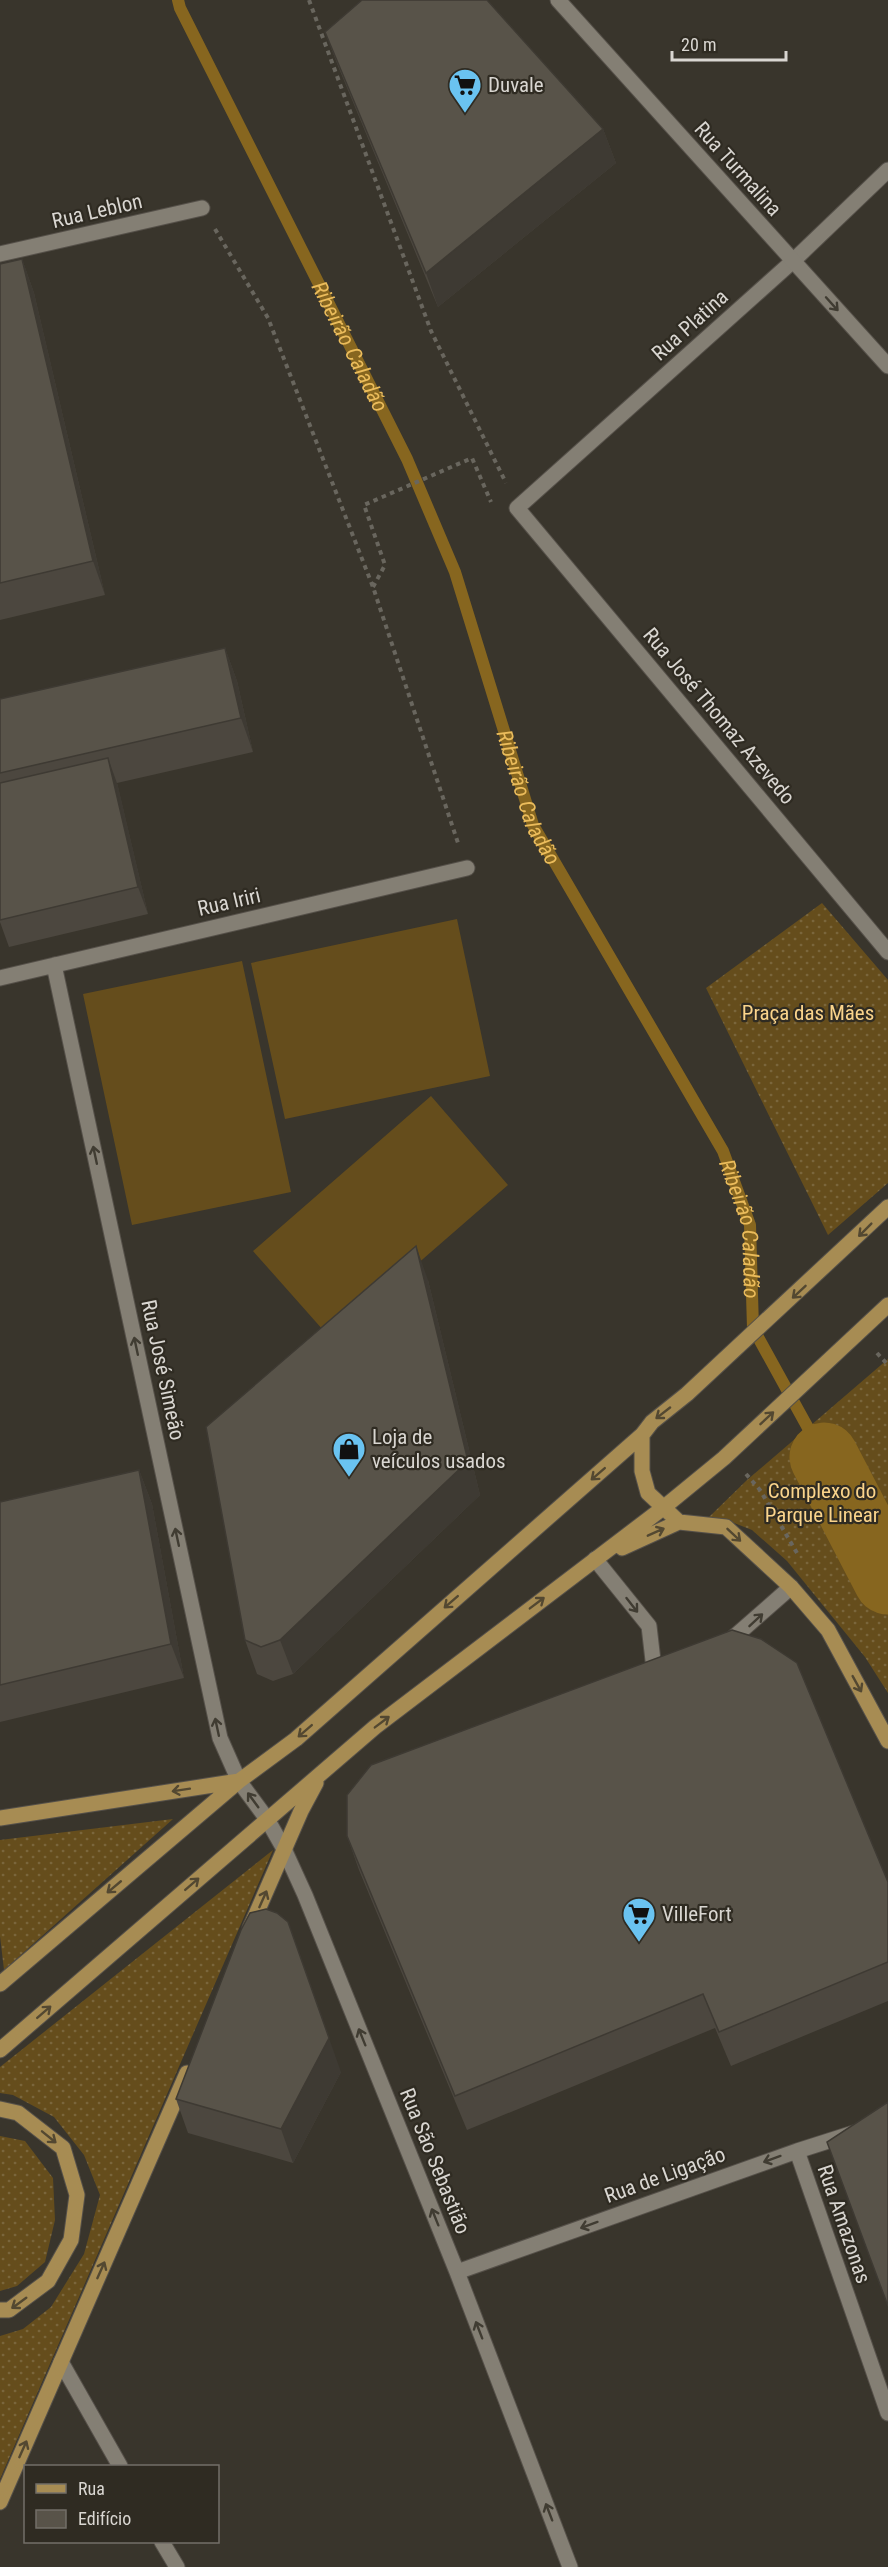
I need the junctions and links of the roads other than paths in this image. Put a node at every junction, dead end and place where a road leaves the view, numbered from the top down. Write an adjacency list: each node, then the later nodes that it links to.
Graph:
1 (558, 0): 5 (street, Rua Turmalina)
2 (888, 170): 5 (street, Rua Platina)
3 (202, 208): 4 (street, Rua Leblon)
4 (0, 254)
5 (793, 261): 6 (street, Rua Turmalina, one-way to 6); 7 (street, Rua Platina)
6 (888, 366)
7 (518, 508): 9 (street, Rua José Thomaz Azevedo)
8 (467, 868): 10 (street, Rua Iriri)
9 (888, 952)
10 (54, 965): 11 (street, Rua Iriri); 23 (street, Rua José Simeão, one-way to 10)
11 (0, 978)
12 (888, 1207): 14 (main road, one-way to 14)
13 (888, 1305): 15 (main road, one-way to 13)
14 (642, 1435): 15 (main road); 23 (main road, one-way to 23)
15 (663, 1508): 16 (main road); 17 (main road)
16 (679, 1522): 17 (main road, one-way to 16); 18 (main road, one-way to 18)
17 (595, 1559): 20 (street, one-way to 20); 22 (main road, one-way to 17)
18 (790, 1587): 19 (street, one-way to 18); 21 (main road, one-way to 21)
19 (716, 1654)
20 (656, 1686)
21 (888, 1741)
22 (321, 1773): 25 (main road); 26 (main road)
23 (239, 1781): 24 (main road, one-way to 24); 25 (street, Rua São Sebastião, one-way to 23); 28 (main road, one-way to 28)
24 (0, 1818)
25 (267, 1819): 26 (street, Rua São Sebastião); 29 (main road, one-way to 25)
26 (284, 1849): 27 (main road, one-way to 26); 34 (street, Rua São Sebastião, one-way to 26)
27 (243, 1945)
28 (0, 1984)
29 (0, 2050)
30 (195, 2055): 36 (main road, one-way to 30)
31 (0, 2109): 35 (main road, one-way to 35)
32 (888, 2122): 33 (street, Rua de Ligação)
33 (796, 2151): 34 (street, Rua de Ligação, one-way to 34); 37 (street, Rua Amazonas)
34 (457, 2272): 42 (street, Rua São Sebastião, one-way to 34)
35 (0, 2310)
36 (61, 2362): 38 (street); 39 (main road, one-way to 36)
37 (888, 2413)
38 (119, 2465)
39 (0, 2502)
40 (163, 2543): 41 (street)
41 (177, 2567)
42 (570, 2567)

